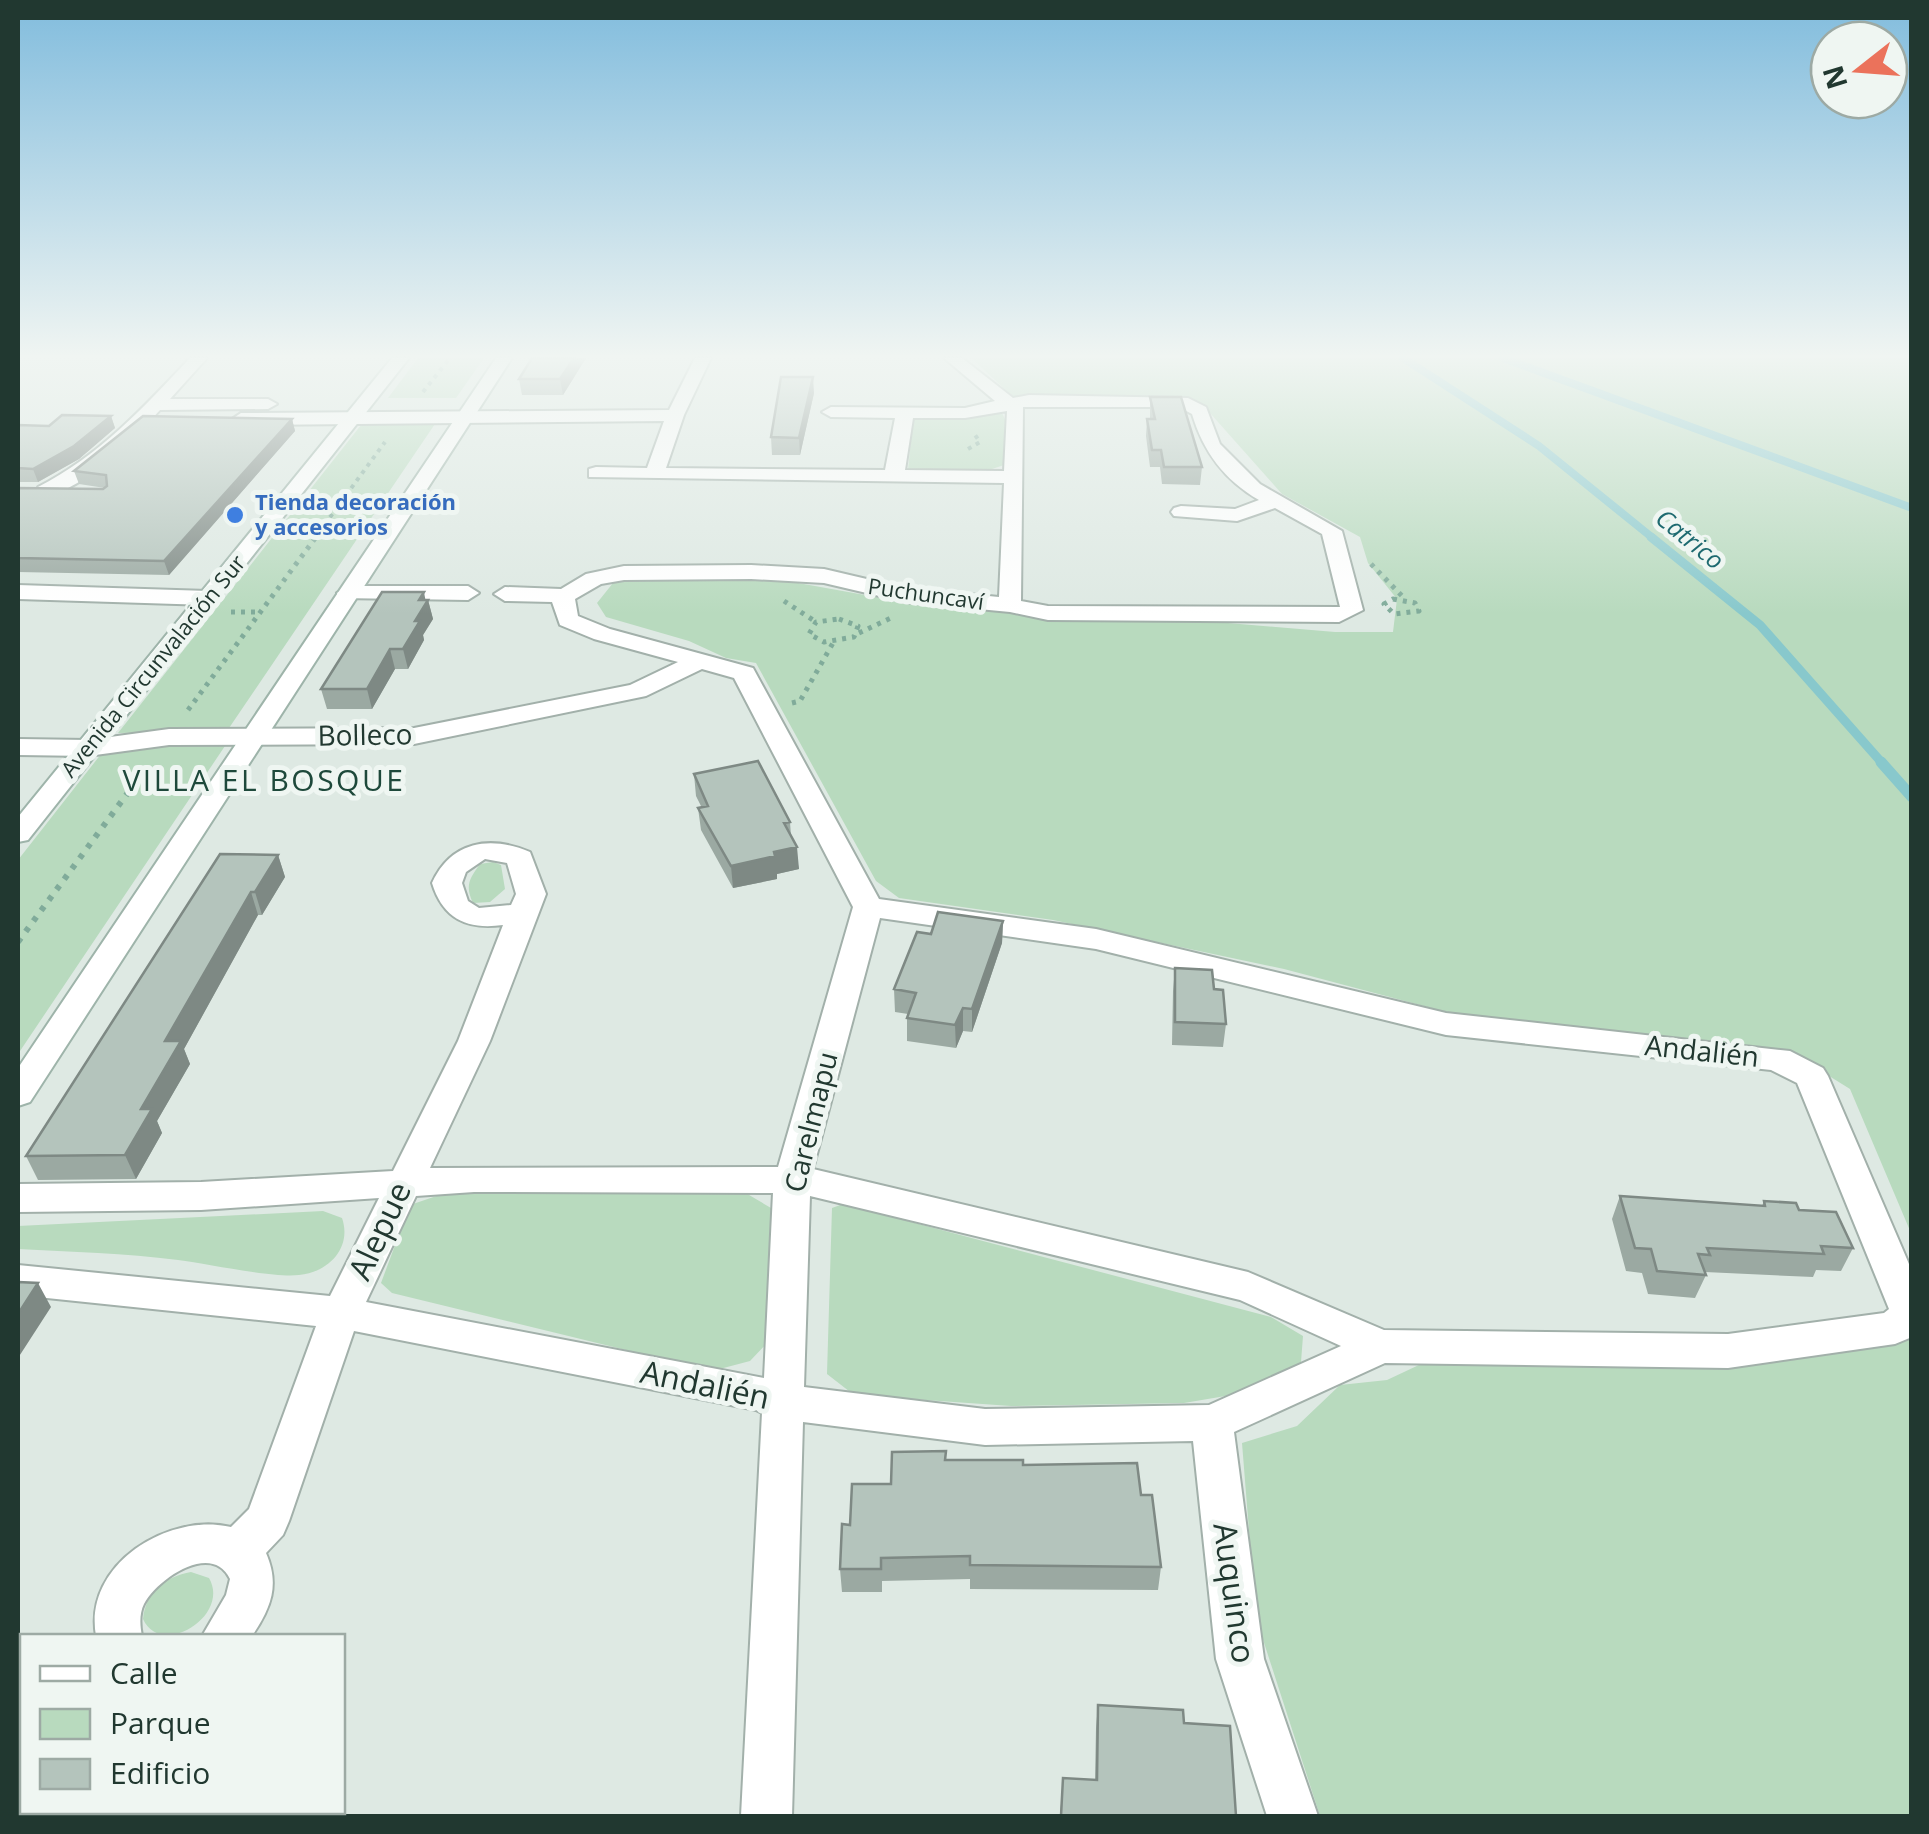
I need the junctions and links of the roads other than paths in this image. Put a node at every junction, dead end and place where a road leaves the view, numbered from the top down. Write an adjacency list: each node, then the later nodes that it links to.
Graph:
1 (111, 444): 13 (street)
2 (332, 444): 22 (street, Avenida Circunvalación Sur)
3 (447, 444): 18 (street)
4 (665, 444): 9 (street)
5 (900, 444): 10 (street)
6 (1015, 444): 11 (street)
7 (1209, 444): 15 (street)
8 (596, 473): 9 (street)
9 (654, 474): 10 (street)
10 (894, 476): 11 (street)
11 (1015, 477): 23 (street)
12 (18, 491): 13 (street)
13 (45, 491): 14 (street)
14 (82, 494)
15 (1277, 500): 16 (street); 23 (street, Puchuncaví)
16 (1181, 512)
17 (18, 592): 22 (street)
18 (348, 593): 19 (street); 25 (street)
19 (468, 593)
20 (504, 594): 21 (street, Puchuncaví)
21 (566, 596): 23 (street, Puchuncaví); 24 (street)
22 (208, 598): 27 (street, Avenida Circunvalación Sur)
23 (1010, 605)
24 (702, 660): 25 (street, Bolleco); 29 (street)
25 (254, 736): 27 (street, Bolleco); 31 (street)
26 (18, 747): 27 (street, Bolleco)
27 (88, 748): 28 (street, Avenida Circunvalación Sur)
28 (18, 834)
29 (868, 908): 32 (street, Carelmapu); 37 (street, Andalién)
30 (523, 912): 33 (street, Alepue)
31 (18, 1094)
32 (792, 1180): 33 (street, Andalién); 37 (street, Andalién); 38 (street, Carelmapu)
33 (401, 1184): 34 (street, Andalién); 36 (street, Alepue)
34 (18, 1198)
35 (18, 1280): 36 (street, Andalién)
36 (341, 1313): 38 (street, Andalién); 40 (street, Alepue)
37 (1380, 1346): 39 (street, Andalién)
38 (782, 1402): 39 (street, Andalién); 43 (street, Carelmapu)
39 (1212, 1423): 44 (street, Auquinco)
40 (240, 1549): 41 (street); 42 (street)
41 (119, 1634)
42 (227, 1634)
43 (768, 1816)
44 (1293, 1816)

